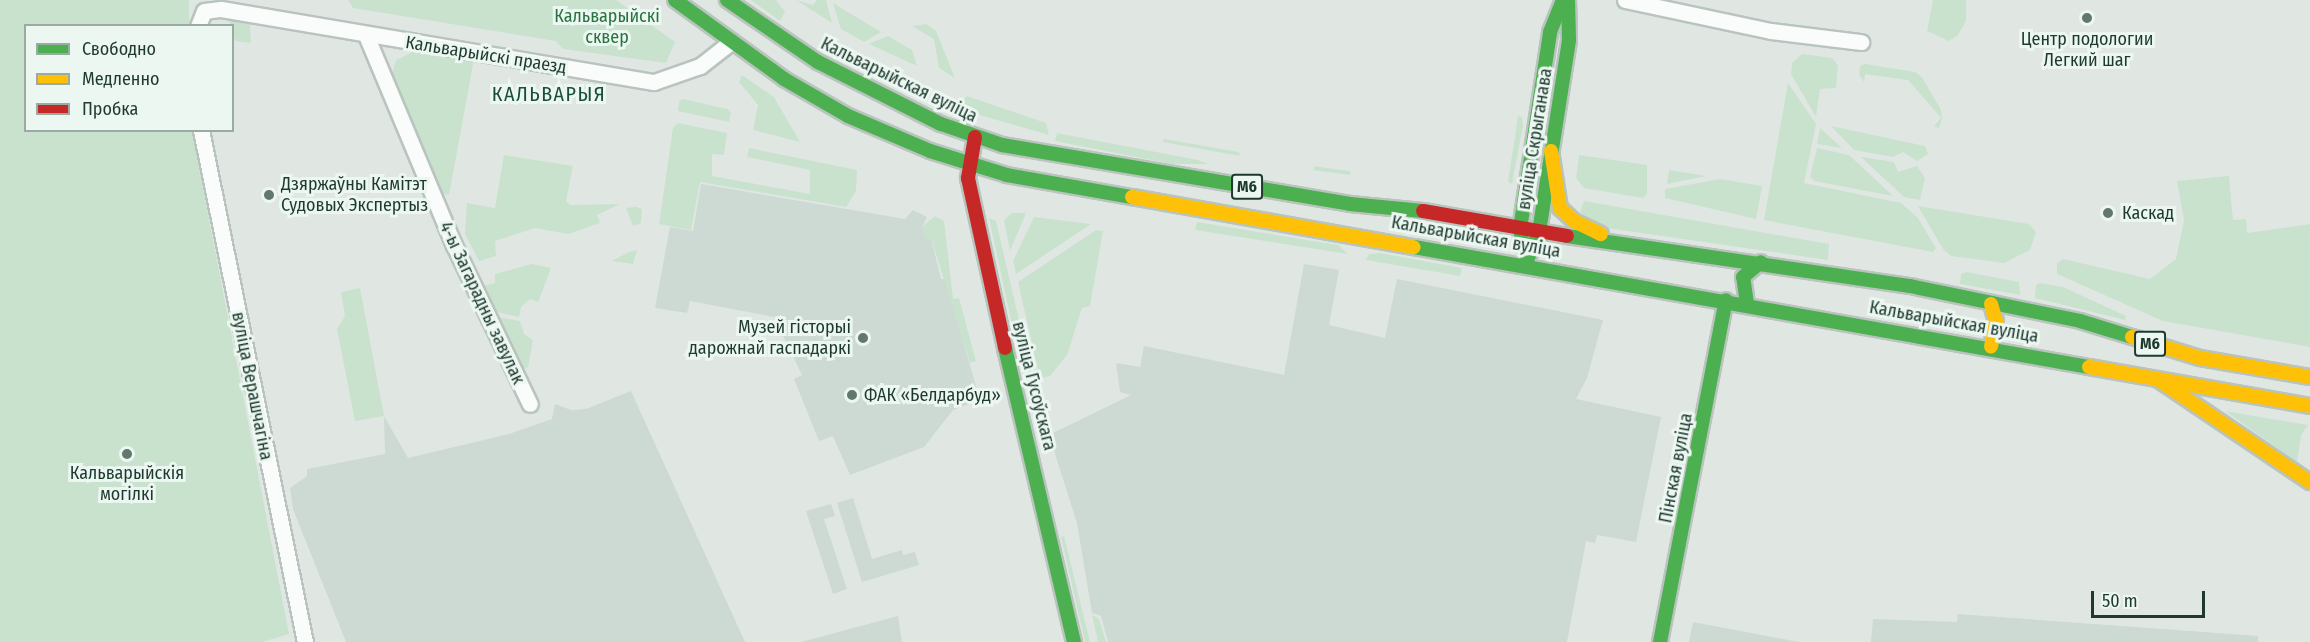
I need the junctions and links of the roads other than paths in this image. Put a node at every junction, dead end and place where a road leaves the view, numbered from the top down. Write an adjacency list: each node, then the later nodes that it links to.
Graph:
1 (675, 0): 9 (main road, Кальварыйская вуліца / М6)
2 (727, 0): 6 (main road, Кальварыйская вуліца / М6)
3 (1563, 0): 15 (main road, вуліца Скрыганава)
4 (1568, 0): 13 (main road, вуліца Скрыганава)
5 (1625, 0): 10 (street)
6 (748, 15): 9 (main road); 12 (main road, Кальварыйская вуліца / М6)
7 (199, 24): 8 (street, Кальварыйскі праезд)
8 (366, 35): 9 (street, Кальварыйскі праезд); 26 (street, 4-ы Загарадны завулак)
9 (731, 42): 14 (main road, Кальварыйская вуліца / М6)
10 (1861, 42)
11 (201, 132): 29 (street, вуліца Верашчагіна)
12 (975, 137): 14 (main road, вуліца Гусоўскага); 15 (main road, Кальварыйская вуліца / М6)
13 (1551, 151): 16 (main road, вуліца Скрыганава); 17 (main road)
14 (970, 164): 19 (main road, Кальварыйская вуліца / М6); 30 (main road, вуліца Гусоўскага)
15 (1520, 229): 16 (main road, Кальварыйская вуліца / М6); 19 (main road, вуліца Скрыганава)
16 (1539, 232): 17 (main road, Кальварыйская вуліца / М6); 19 (main road, вуліца Скрыганава)
17 (1623, 243): 18 (main road, Кальварыйская вуліца / М6)
18 (1761, 262): 21 (main road); 22 (main road, Кальварыйская вуліца / М6)
19 (1525, 265): 20 (main road, Кальварыйская вуліца / М6)
20 (1726, 300): 21 (main road, Кальварыйская вуліца / М6); 31 (main road, Пінская вуліца)
21 (1747, 304): 23 (main road, Кальварыйская вуліца / М6)
22 (1991, 304): 23 (main road); 25 (main road, Кальварыйская вуліца / М6)
23 (1991, 347): 24 (main road, Кальварыйская вуліца / М6)
24 (2153, 376): 27 (main road, Кальварыйская вуліца / М6); 28 (main road)
25 (2310, 376)
26 (530, 404)
27 (2310, 406)
28 (2310, 482)
29 (305, 642)
30 (1074, 642)
31 (1660, 642)

